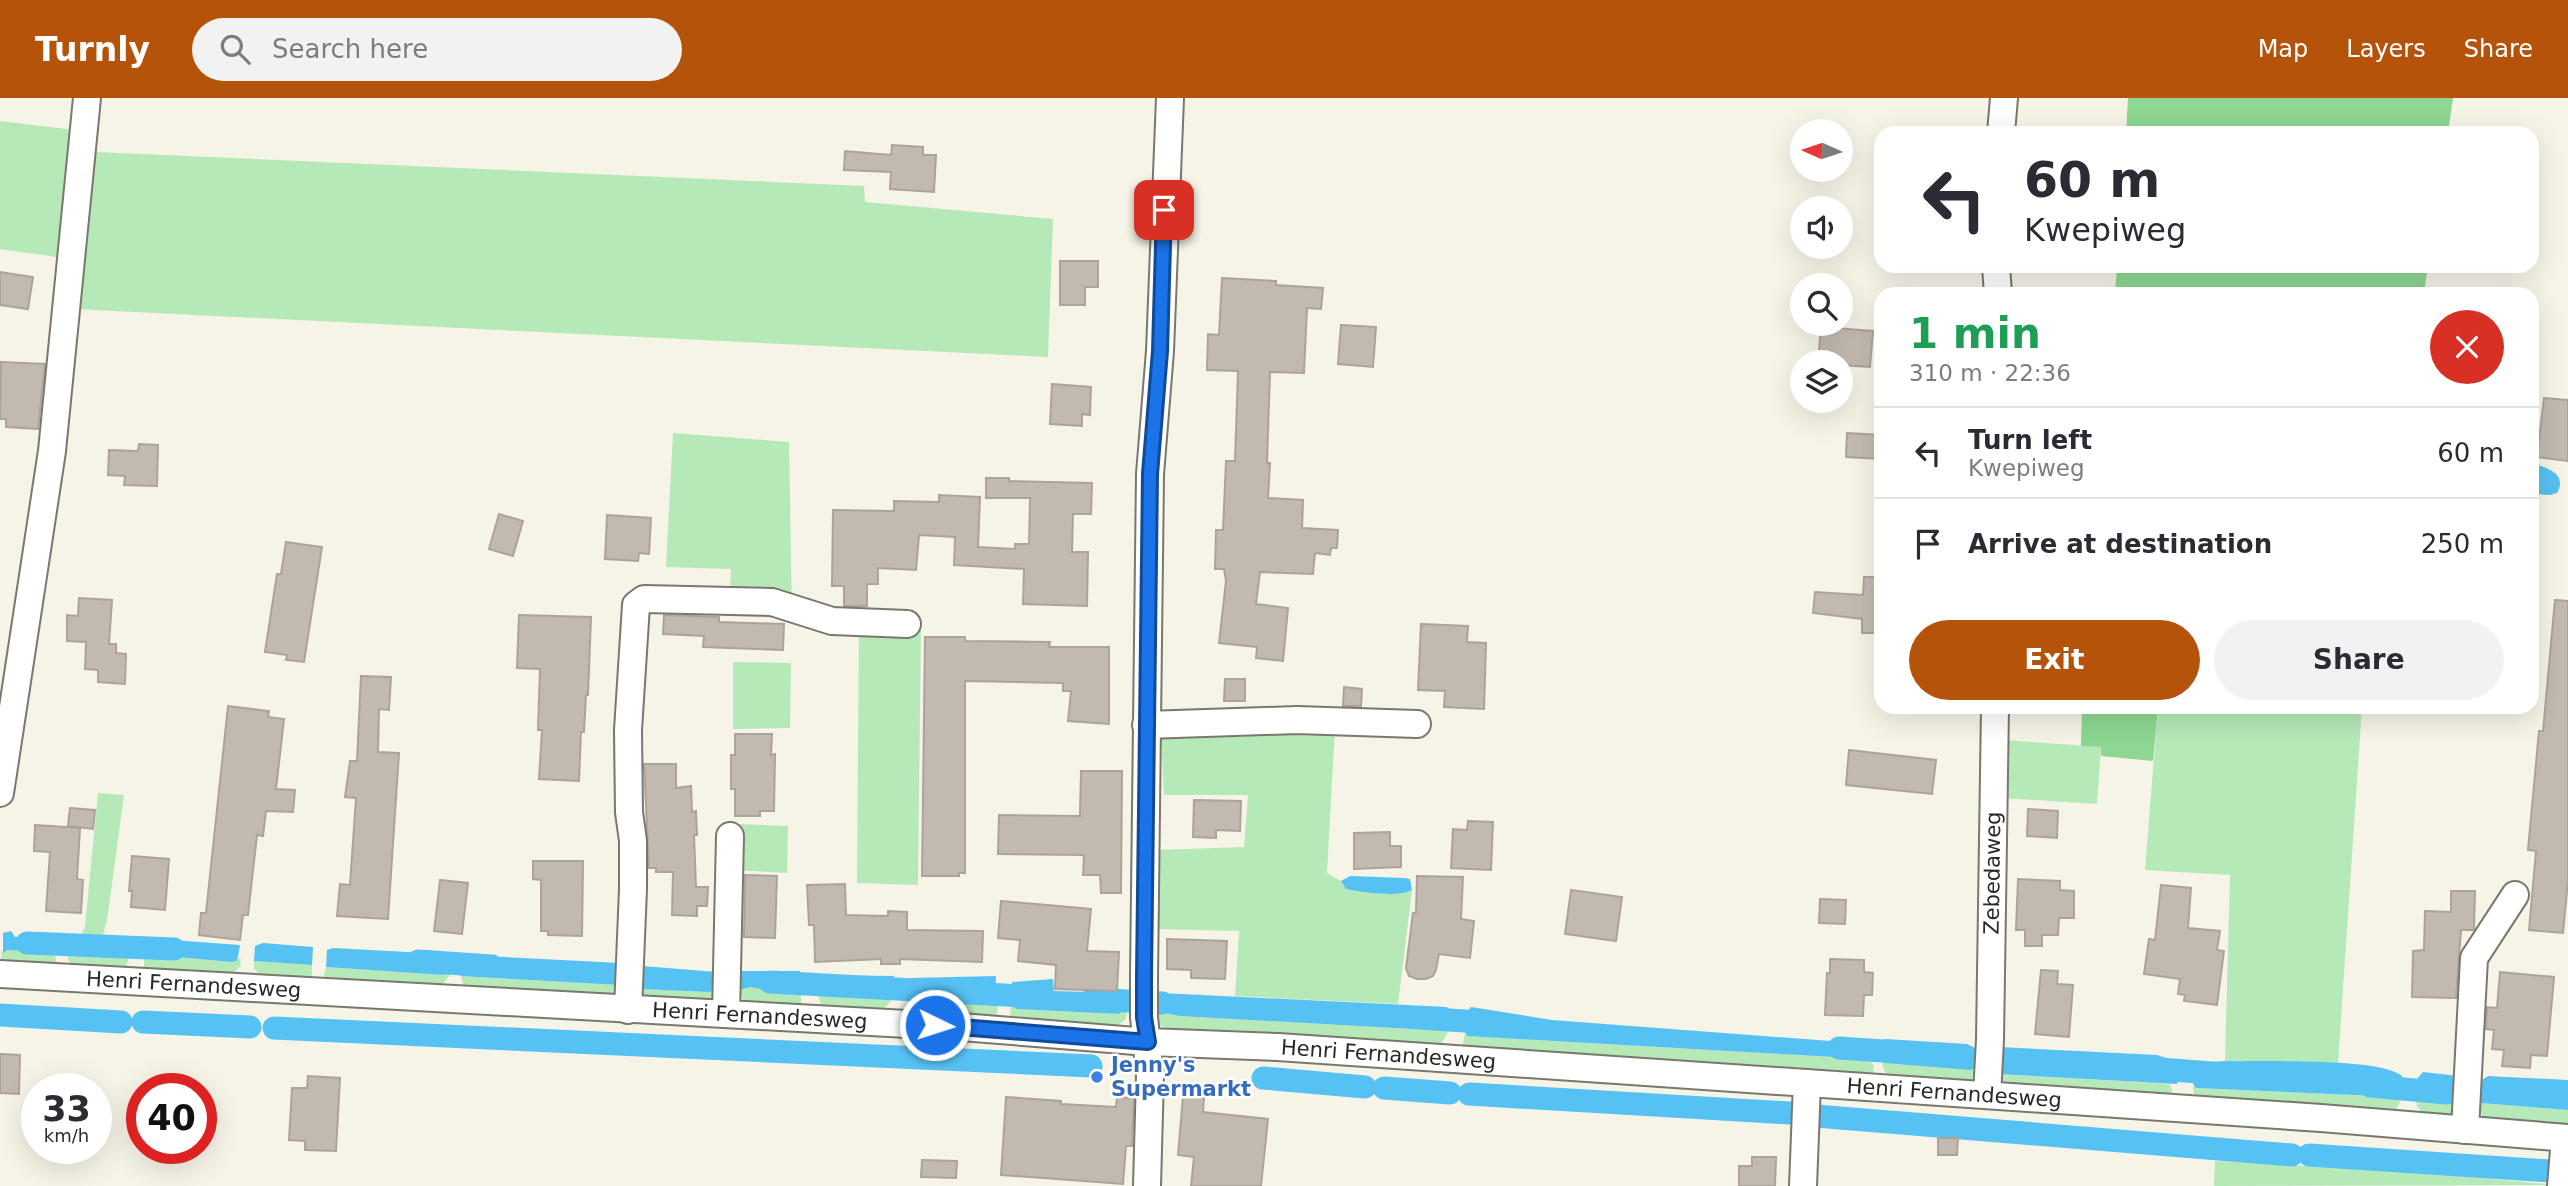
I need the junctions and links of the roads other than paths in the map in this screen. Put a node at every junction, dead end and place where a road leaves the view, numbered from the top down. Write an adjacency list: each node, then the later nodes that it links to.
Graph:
1 (87, 98): 9 (street)
2 (1170, 98): 8 (street)
3 (2004, 98): 4 (street)
4 (2002, 126)
5 (907, 624): 13 (street)
6 (1995, 714): 17 (street, Zebedaweg)
7 (1417, 724): 8 (street)
8 (1146, 725): 15 (street)
9 (0, 793)
10 (730, 836): 14 (street)
11 (2515, 895): 18 (street)
12 (0, 974): 13 (street, Henri Fernandesweg)
13 (628, 1010): 14 (street, Henri Fernandesweg)
14 (726, 1014): 15 (street, Henri Fernandesweg)
15 (1146, 1030): 16 (street, Henri Fernandesweg); 20 (street)
16 (1807, 1083): 17 (street, Henri Fernandesweg); 21 (street)
17 (1987, 1095): 18 (street, Henri Fernandesweg)
18 (2465, 1130): 19 (street, Henri Fernandesweg)
19 (2567, 1138): 22 (street)
20 (1147, 1186)
21 (1803, 1186)
22 (2561, 1186)

